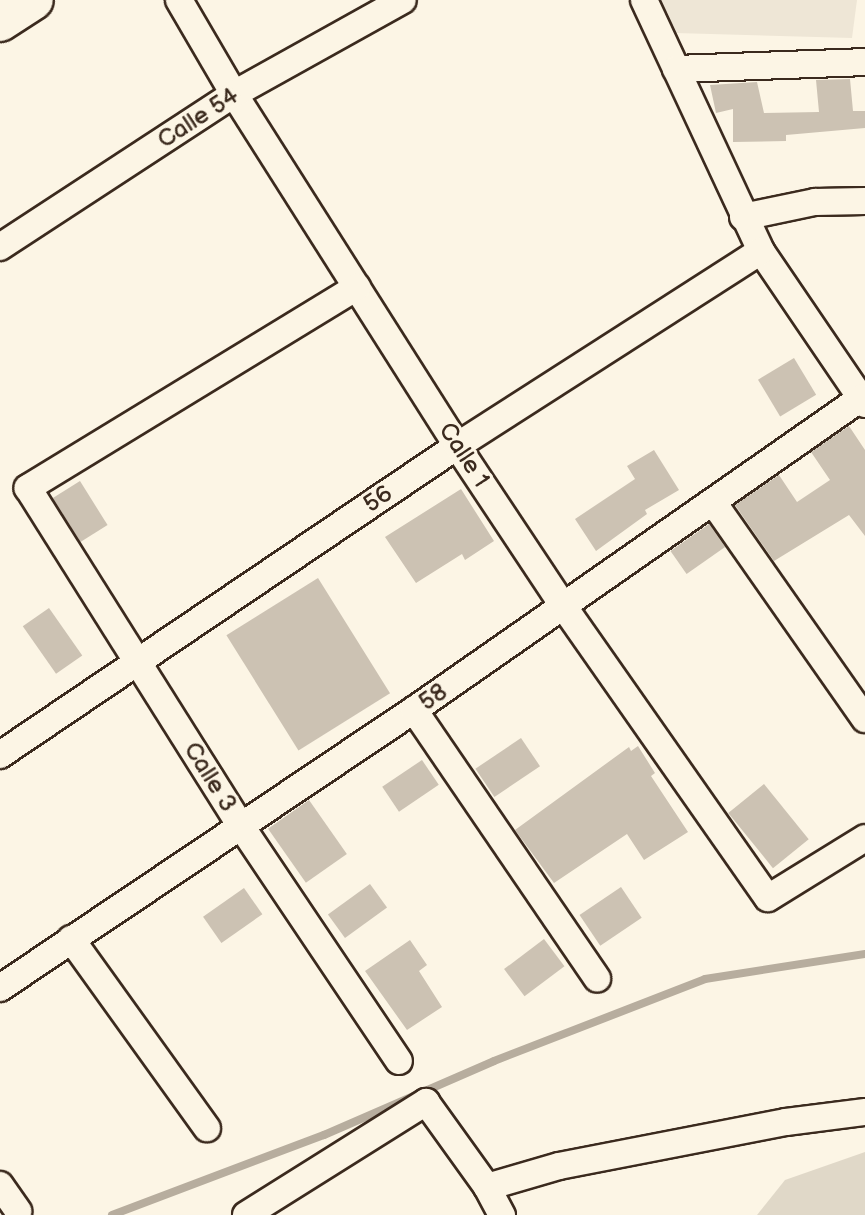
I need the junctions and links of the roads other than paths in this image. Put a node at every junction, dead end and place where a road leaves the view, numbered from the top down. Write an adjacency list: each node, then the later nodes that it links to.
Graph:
1 (34, 0): 5 (street)
2 (179, 0): 8 (street, Calle 1)
3 (403, 0): 8 (street, Calle 54)
4 (644, 0): 7 (street)
5 (0, 22)
6 (865, 62): 7 (street)
7 (676, 69): 10 (street)
8 (234, 94): 11 (street, Calle 54); 13 (street, Calle 1)
9 (865, 201): 10 (street)
10 (743, 217): 12 (street)
11 (0, 247)
12 (761, 251): 14 (street); 15 (street, 56)
13 (357, 287): 15 (street, Calle 1); 18 (street, Calle 3)
14 (863, 401): 16 (street, 58)
15 (457, 446): 17 (street, Calle 1); 18 (street, 56)
16 (713, 502): 17 (street, 58); 20 (street)
17 (564, 607): 19 (street, 58); 23 (street, Calle 1)
18 (138, 661): 21 (street, 56); 22 (street, Calle 3)
19 (414, 710): 22 (street, 58); 25 (street)
20 (865, 719)
21 (0, 755)
22 (241, 826): 24 (street, 58); 27 (street, Calle 3)
23 (865, 838)
24 (71, 939): 26 (street, 58); 29 (street)
25 (597, 978)
26 (0, 988)
27 (399, 1061)
28 (865, 1112): 31 (street)
29 (207, 1128)
30 (0, 1185): 32 (street)
31 (487, 1187): 33 (street); 34 (street)
32 (18, 1211)
33 (246, 1215)
34 (502, 1215)

